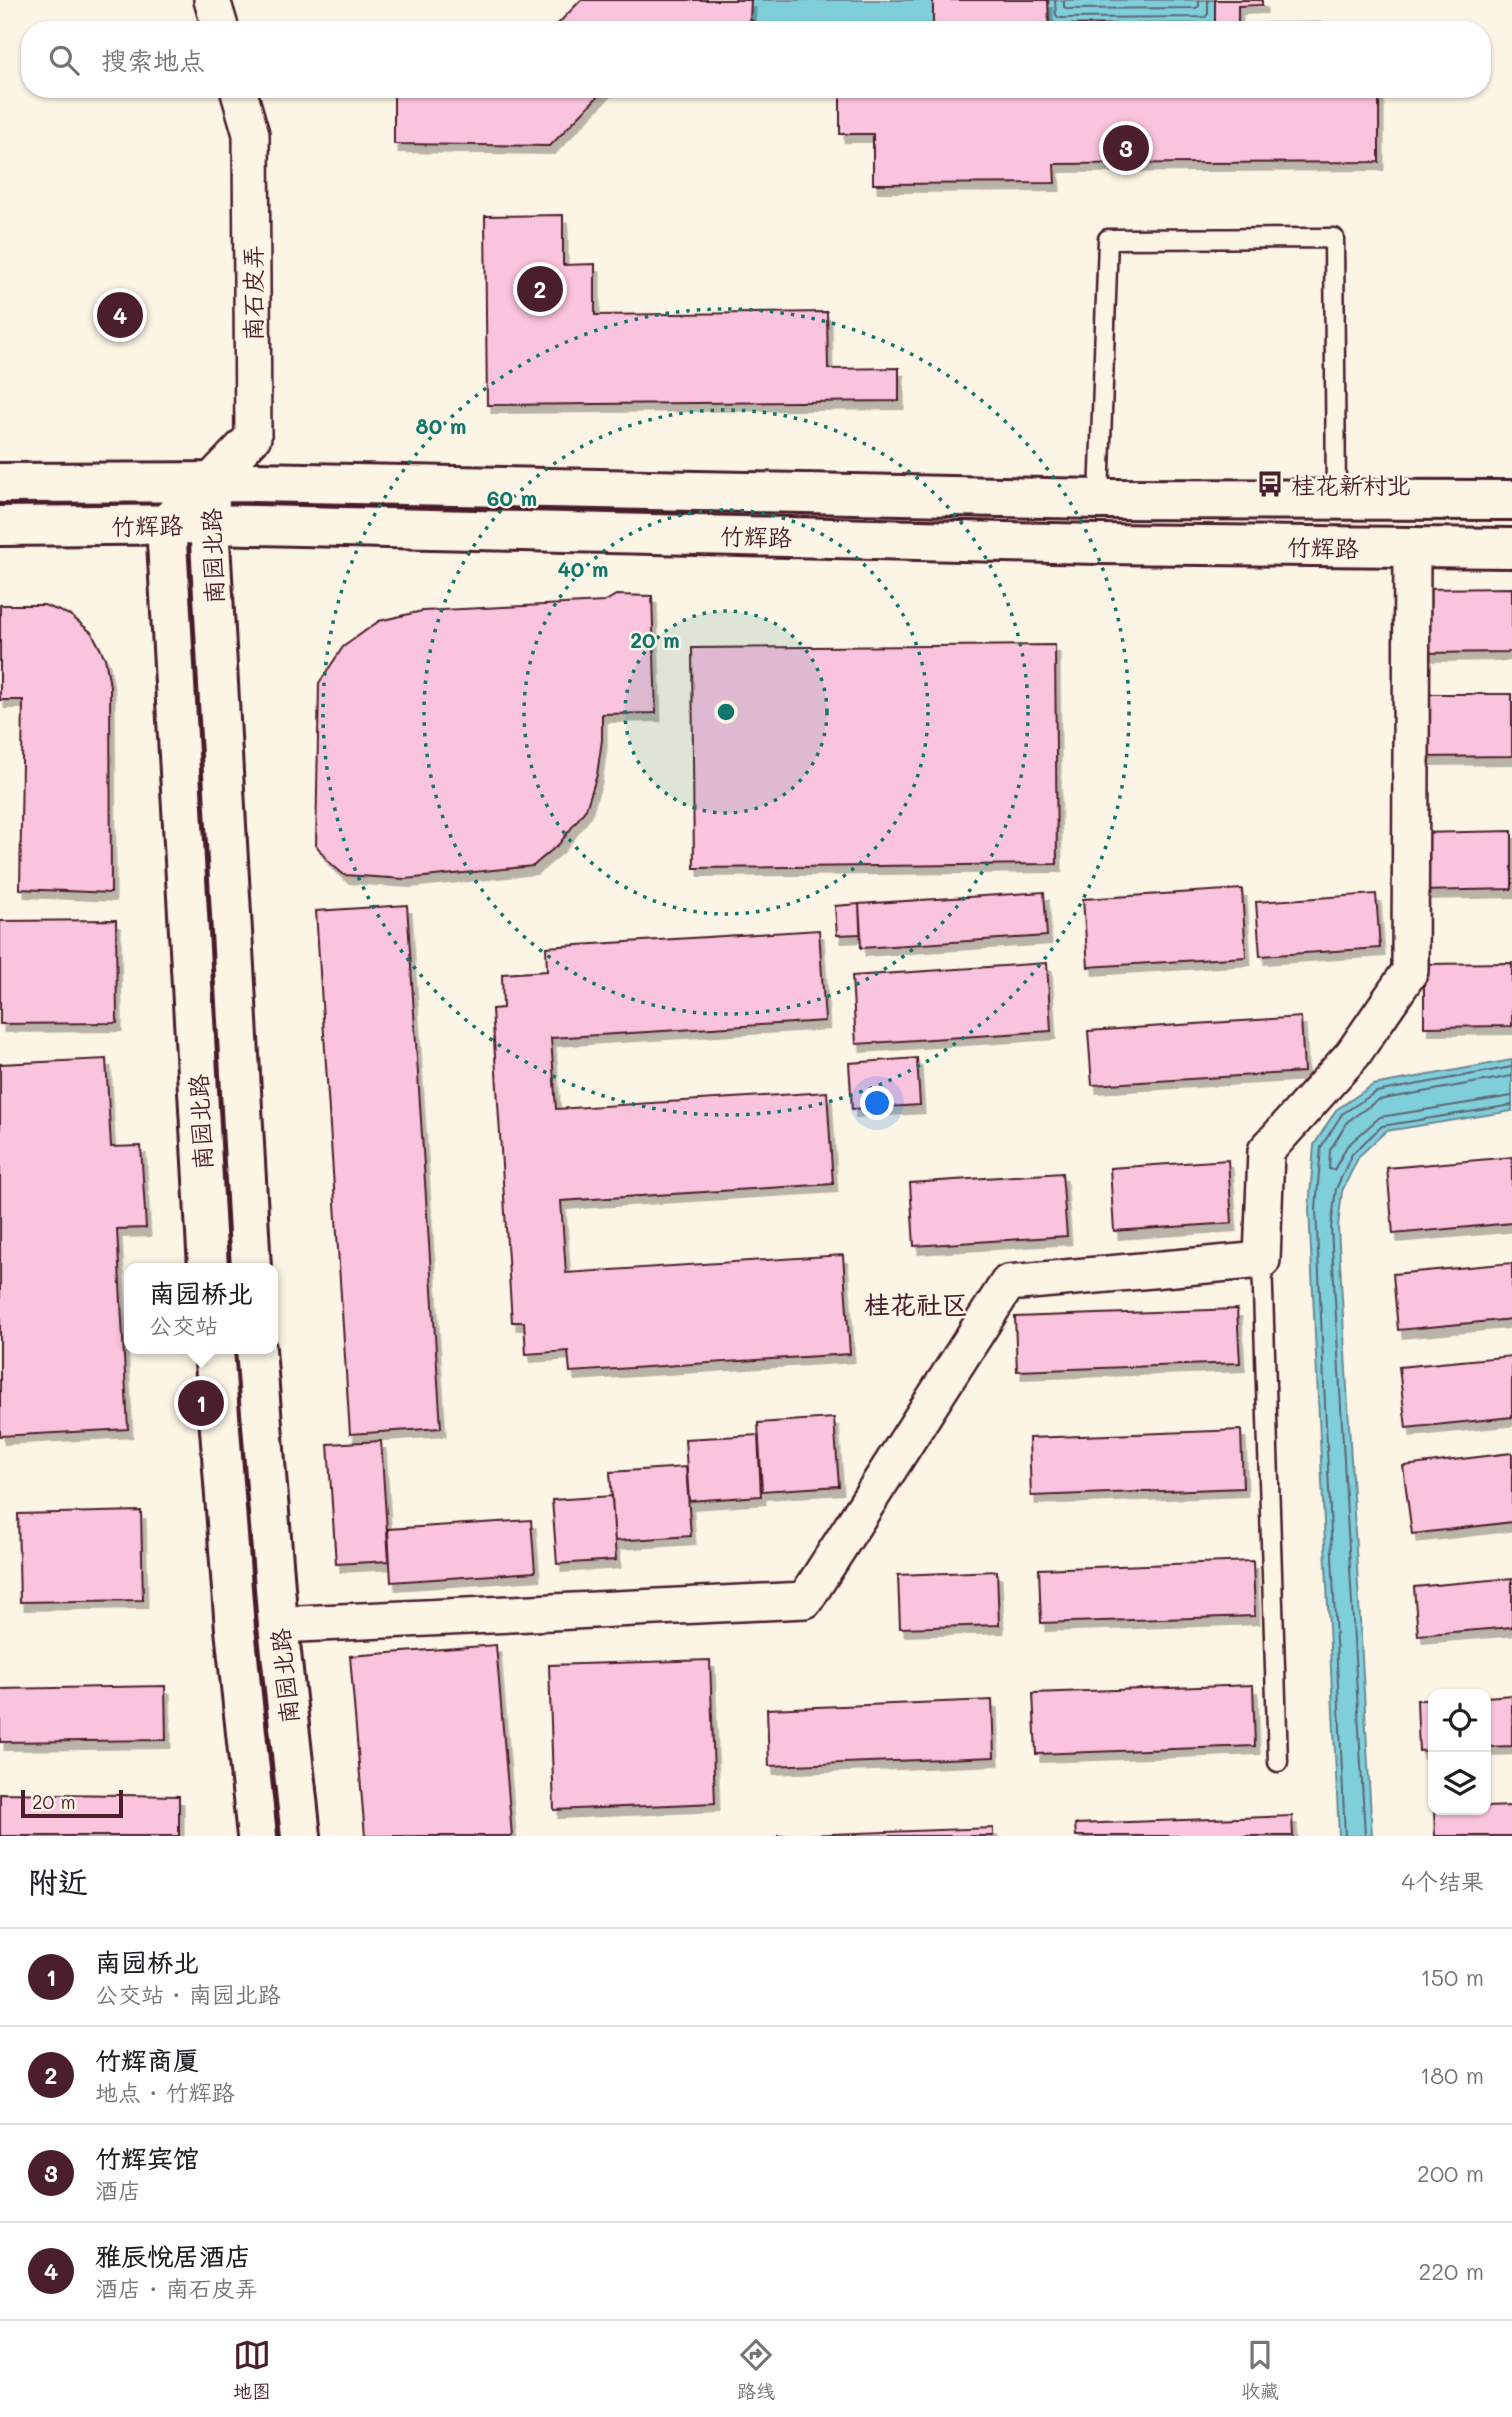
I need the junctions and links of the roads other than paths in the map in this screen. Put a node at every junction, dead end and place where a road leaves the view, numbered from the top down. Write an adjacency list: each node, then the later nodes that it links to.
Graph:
1 (212, 0): 2 (street)
2 (218, 21)
3 (241, 98): 4 (street, 南石皮弄)
4 (210, 482): 5 (main road, 竹辉路); 6 (main road, 竹辉路); 9 (main road, 南园北路); 10 (main road, 南园北路)
5 (0, 483)
6 (1099, 499): 7 (main road, 竹辉路); 7 (lane)
7 (1336, 500): 8 (main road, 竹辉路)
8 (1512, 500)
9 (166, 524): 10 (main road, 竹辉路); 11 (main road, 竹辉路); 15 (main road, 南园北路)
10 (209, 524): 12 (main road, 竹辉路); 16 (main road, 南园北路)
11 (0, 526)
12 (1412, 548): 13 (main road, 竹辉路); 14 (street)
13 (1512, 548)
14 (1262, 1260): 19 (street); 20 (lane)
15 (208, 1263)
16 (251, 1263)
17 (214, 1354): 21 (main road, 南园北路)
18 (257, 1354): 19 (main road, 南园北路)
19 (278, 1625): 22 (main road, 南园北路)
20 (1278, 1762)
21 (257, 1836)
22 (301, 1836)

